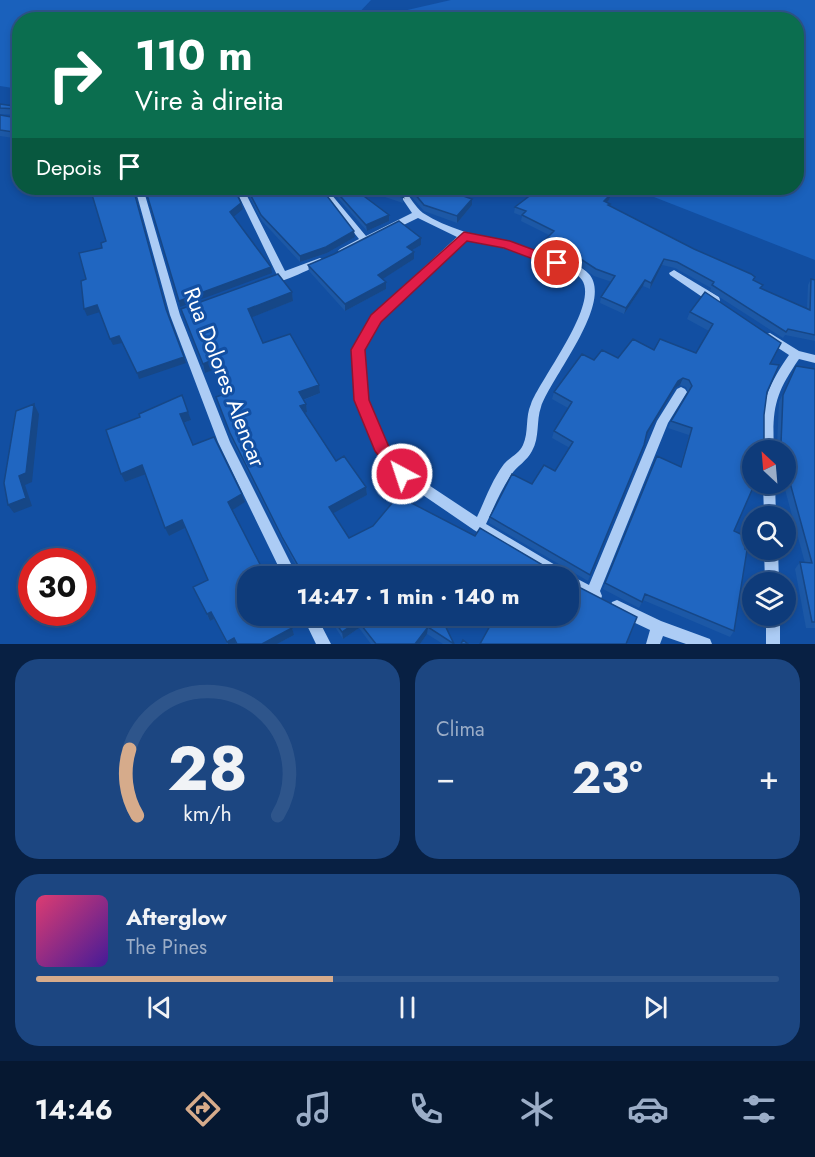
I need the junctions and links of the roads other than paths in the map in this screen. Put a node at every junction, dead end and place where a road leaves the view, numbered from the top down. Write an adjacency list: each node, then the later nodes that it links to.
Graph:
1 (146, 195): 18 (street, Rua Dolores Alencar)
2 (242, 195): 9 (street)
3 (328, 195): 7 (street)
4 (404, 195): 5 (street)
5 (418, 214): 6 (street); 7 (street)
6 (464, 236): 17 (street); 17 (street)
7 (364, 239): 9 (street)
8 (674, 273): 11 (street)
9 (283, 277): 10 (street)
10 (261, 285)
11 (721, 304)
12 (758, 329): 13 (street)
13 (796, 354): 14 (street); 16 (street)
14 (815, 359)
15 (681, 392): 21 (street)
16 (768, 440)
17 (479, 526): 19 (street)
18 (285, 566)
19 (545, 566)
20 (579, 586): 21 (street)
21 (592, 594): 24 (street)
22 (315, 626): 25 (street)
23 (773, 626): 28 (street)
24 (658, 627): 26 (street); 27 (street)
25 (324, 644)
26 (653, 644)
27 (705, 644)
28 (773, 644)

